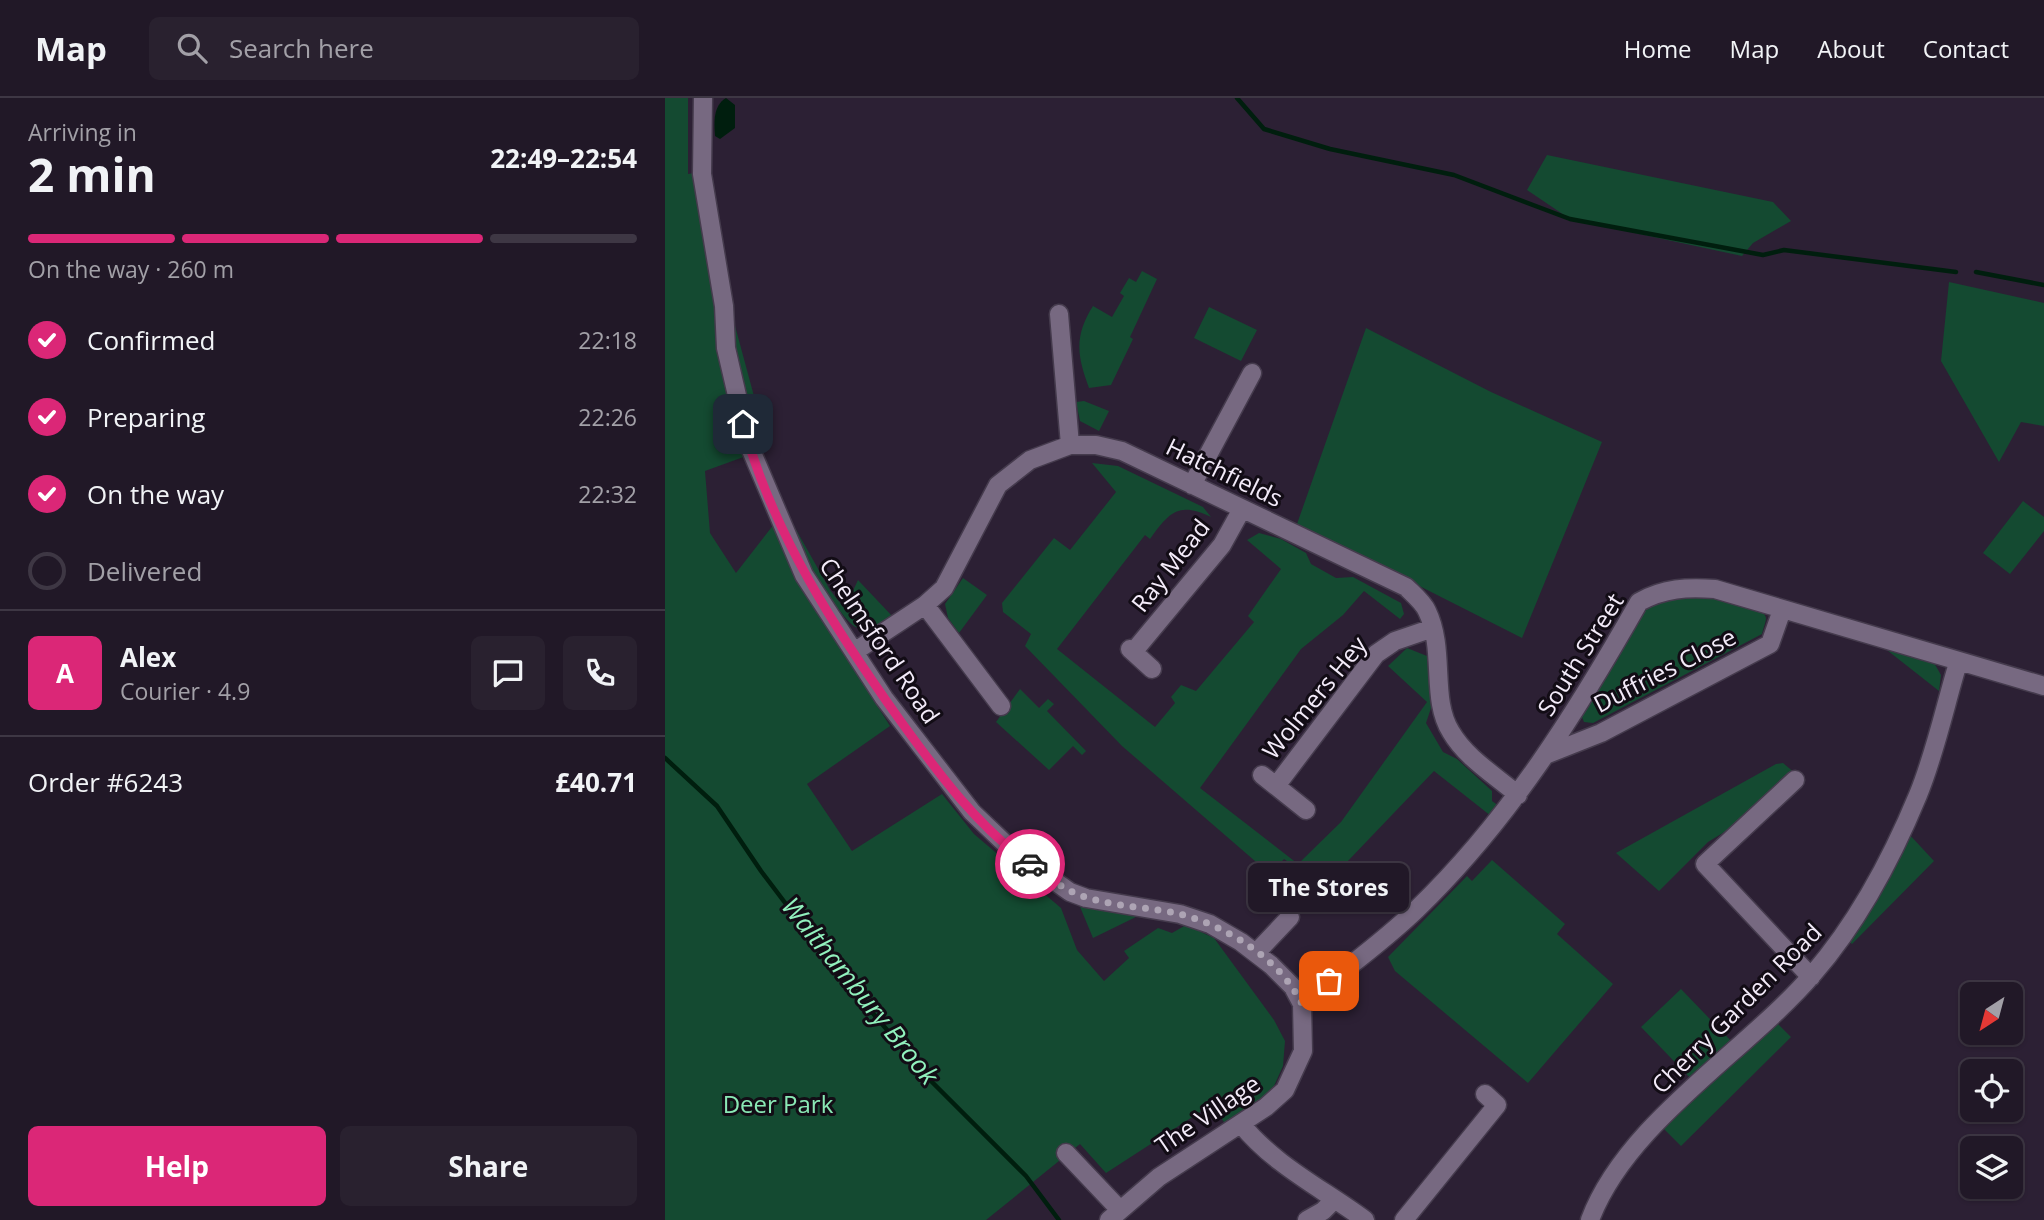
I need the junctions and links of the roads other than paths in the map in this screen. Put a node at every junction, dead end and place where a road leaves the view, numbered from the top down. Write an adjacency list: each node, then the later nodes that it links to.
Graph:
1 (703, 98): 10 (street, Chelmsford Road)
2 (1059, 314): 4 (street)
3 (1252, 373): 5 (street)
4 (1070, 445): 5 (street, Hatchfields); 7 (street, Hatchfields)
5 (1192, 485): 6 (street, Hatchfields)
6 (1242, 509): 9 (street, Hatchfields); 12 (street, Ray Mead)
7 (925, 605): 10 (street, Hatchfields); 14 (street)
8 (1782, 610): 11 (street, South Street); 15 (street, Duffries Close); 15 (street, South Street)
9 (1433, 628): 18 (street, Wolmers Hey); 19 (street, Hatchfields)
10 (854, 652): 22 (street, Chelmsford Road)
11 (1958, 663): 13 (street, South Street); 23 (street, Cherry Garden Road)
12 (1152, 669)
13 (2044, 686)
14 (1001, 706)
15 (1548, 754): 19 (street, South Street)
16 (1262, 775): 18 (street, Wolmers Hey)
17 (1795, 780): 23 (street)
18 (1276, 786): 20 (street, Wolmers Hey)
19 (1518, 795): 24 (street, South Street)
20 (1306, 810)
21 (1290, 917): 22 (street)
22 (1256, 953): 24 (street, Chelmsford Road)
23 (1811, 976): 33 (street, Cherry Garden Road)
24 (1302, 1004): 26 (street, The Village)
25 (1485, 1094): 32 (street)
26 (1241, 1124): 28 (street); 29 (street, The Village)
27 (1066, 1153): 29 (street, The Village)
28 (1335, 1199): 30 (street); 31 (street)
29 (1114, 1215)
30 (1307, 1220)
31 (1365, 1220)
32 (1404, 1220)
33 (1590, 1220)

